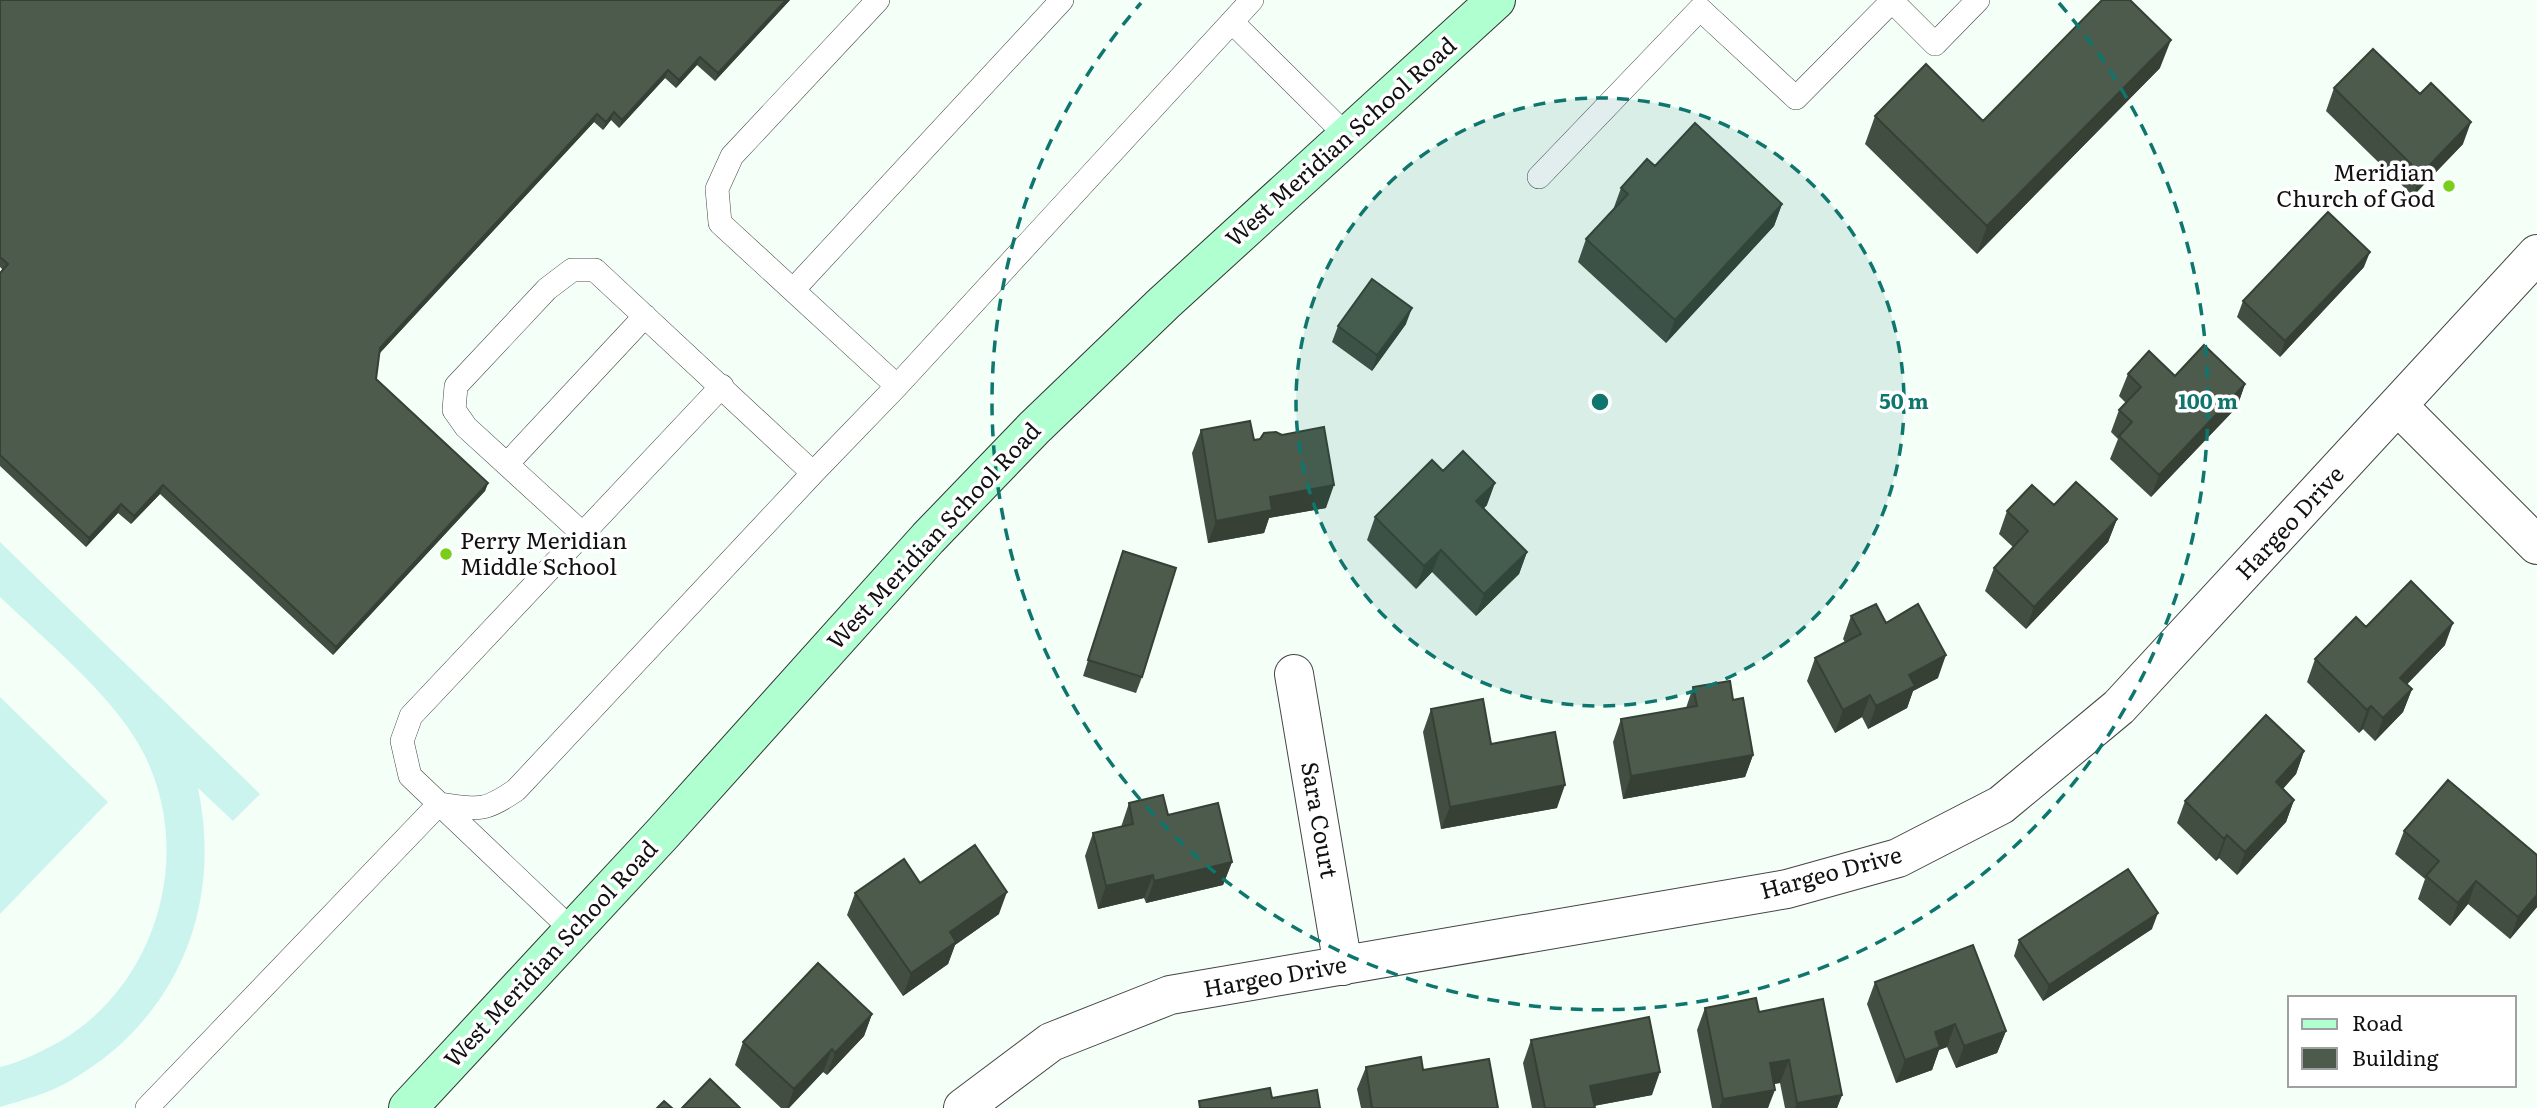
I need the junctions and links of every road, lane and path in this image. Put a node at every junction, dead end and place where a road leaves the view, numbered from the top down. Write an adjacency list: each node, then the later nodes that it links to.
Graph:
1 (878, 0): 11 (lane)
2 (1062, 0): 11 (lane)
3 (1252, 0): 7 (lane)
4 (1496, 0): 8 (main road, West Meridian School Road)
5 (1978, 0): 6 (lane)
6 (1891, 1): 9 (lane)
7 (1232, 22): 8 (lane); 14 (lane)
8 (1348, 136): 22 (main road, West Meridian School Road)
9 (1539, 177)
10 (2537, 254): 15 (street, Hargeo Drive)
11 (793, 290): 14 (lane)
12 (645, 316): 13 (lane); 16 (lane); 16 (lane)
13 (722, 386): 17 (lane); 18 (lane)
14 (897, 386): 17 (lane)
15 (2398, 407): 19 (street); 23 (street, Hargeo Drive)
16 (507, 464): 18 (lane)
17 (813, 472): 21 (lane)
18 (583, 534): 21 (lane)
19 (2537, 545)
20 (1294, 674): 23 (street, Sara Court)
21 (439, 804): 22 (lane); 24 (lane)
22 (573, 931): 25 (main road, West Meridian School Road)
23 (1343, 966): 26 (street, Hargeo Drive)
24 (147, 1108)
25 (408, 1108)
26 (963, 1108)

